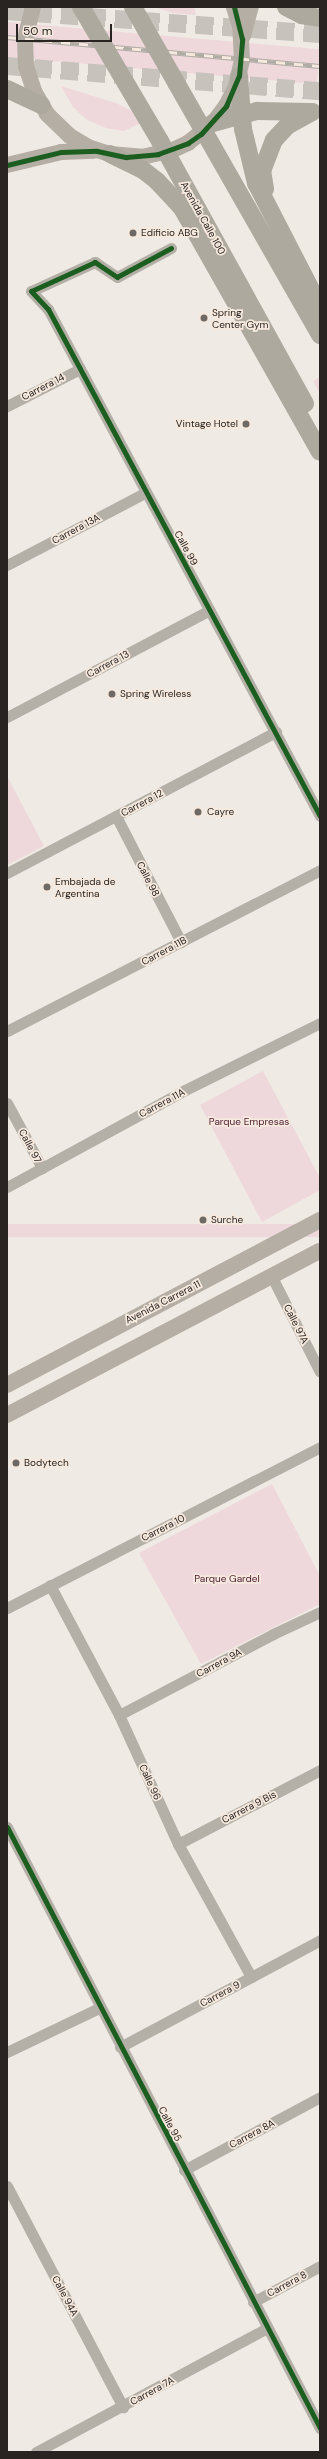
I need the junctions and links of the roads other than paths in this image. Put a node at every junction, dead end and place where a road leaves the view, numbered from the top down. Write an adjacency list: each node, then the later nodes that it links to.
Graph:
1 (33, 7): 11 (main road)
2 (81, 7): 23 (main road, Avenida Calle 100, bridge)
3 (134, 7): 20 (main road, bridge)
4 (234, 7): 8 (main road)
5 (252, 7): 8 (main road)
6 (286, 7): 7 (main road)
7 (320, 18)
8 (242, 39): 9 (main road)
9 (239, 76): 13 (main road); 14 (main road)
10 (7, 89): 11 (main road)
11 (41, 105): 15 (main road)
12 (316, 113): 13 (main road); 17 (main road)
13 (241, 114): 14 (main road); 17 (main road)
14 (213, 123): 15 (main road)
15 (104, 152): 16 (main road); 24 (main road)
16 (7, 165)
17 (266, 202): 19 (main road)
18 (171, 248): 21 (street, Calle 99)
19 (320, 306)
20 (320, 335)
21 (80, 369): 22 (street, Carrera 14); 25 (street, Calle 99)
22 (7, 406)
23 (320, 432)
24 (320, 452)
25 (145, 493): 26 (street, Carrera 13A); 27 (street, Calle 99)
26 (7, 565)
27 (210, 610): 28 (street, Carrera 13); 29 (street, Calle 99)
28 (7, 717)
29 (276, 732): 30 (street, Carrera 12); 31 (street, Calle 99)
30 (116, 816): 33 (street, Carrera 12); 34 (street, Calle 98)
31 (320, 816)
32 (320, 870): 34 (street, Carrera 11B)
33 (7, 873)
34 (181, 942): 36 (street, Carrera 11B)
35 (320, 1023): 38 (street, Carrera 11A)
36 (7, 1031)
37 (7, 1103): 38 (street, Calle 97)
38 (42, 1168): 39 (street, Carrera 11A)
39 (7, 1187)
40 (320, 1220): 44 (main road, Avenida Carrera 11)
41 (320, 1251): 42 (main road)
42 (272, 1277): 43 (street, Calle 97A); 45 (main road)
43 (320, 1372)
44 (7, 1385)
45 (7, 1415)
46 (320, 1447): 47 (street, Carrera 10)
47 (50, 1585): 48 (street, Carrera 10); 50 (street, Calle 96)
48 (7, 1608)
49 (320, 1612): 50 (street, Carrera 9A)
50 (119, 1715): 53 (street, Calle 96)
51 (320, 1770): 53 (street, Carrera 9 Bis)
52 (7, 1827): 56 (street, Calle 95)
53 (178, 1844): 55 (street, Calle 96)
54 (320, 1940): 55 (street, Carrera 9)
55 (251, 1977): 57 (street, Carrera 9)
56 (99, 2008): 57 (street, Calle 95); 58 (street)
57 (120, 2047): 60 (street, Calle 95)
58 (7, 2052)
59 (320, 2097): 60 (street, Carrera 8A)
60 (184, 2170): 63 (street, Calle 95)
61 (7, 2186): 65 (street, Calle 94A)
62 (320, 2266): 63 (street, Carrera 8)
63 (254, 2302): 64 (street, Calle 95)
64 (267, 2328): 65 (street, Carrera 7A); 66 (street, Calle 95)
65 (123, 2407): 67 (street, Carrera 7A)
66 (318, 2422)
67 (36, 2452)

